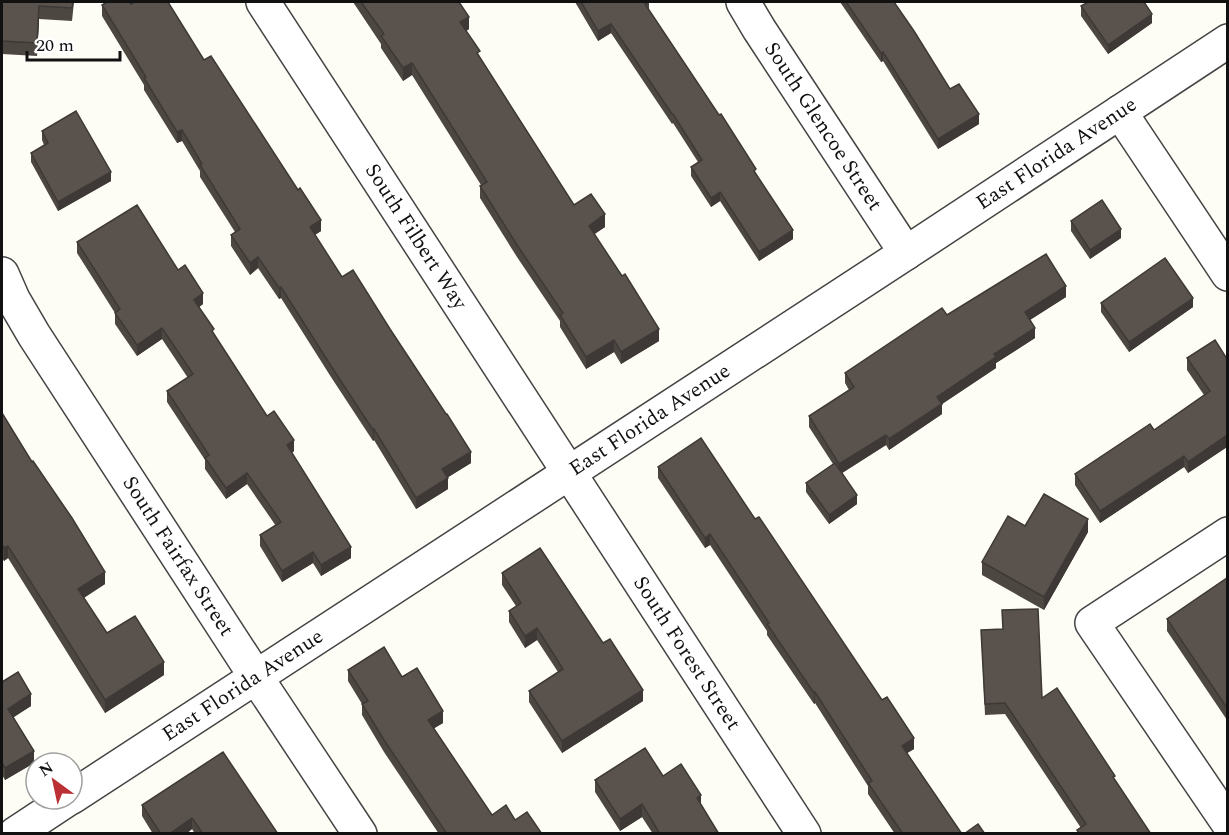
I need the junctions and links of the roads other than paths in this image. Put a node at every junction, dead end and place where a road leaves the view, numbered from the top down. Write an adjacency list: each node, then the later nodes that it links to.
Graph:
1 (263, 2): 8 (street, South Filbert Way)
2 (743, 2): 5 (street, South Glencoe Street)
3 (1227, 41): 4 (street, East Florida Avenue)
4 (1120, 112): 5 (street, East Florida Avenue); 7 (street)
5 (906, 253): 8 (street, East Florida Avenue)
6 (2, 274): 10 (street, South Fairfax Street)
7 (1227, 274)
8 (569, 472): 10 (street, East Florida Avenue); 16 (street, South Forest Street)
9 (1227, 534): 13 (street)
10 (256, 677): 11 (street, East Florida Avenue); 15 (street, South Fairfax Street)
11 (84, 789)
12 (50, 811): 14 (street, East Florida Avenue)
13 (1227, 823)
14 (15, 834)
15 (360, 834)
16 (804, 834)

